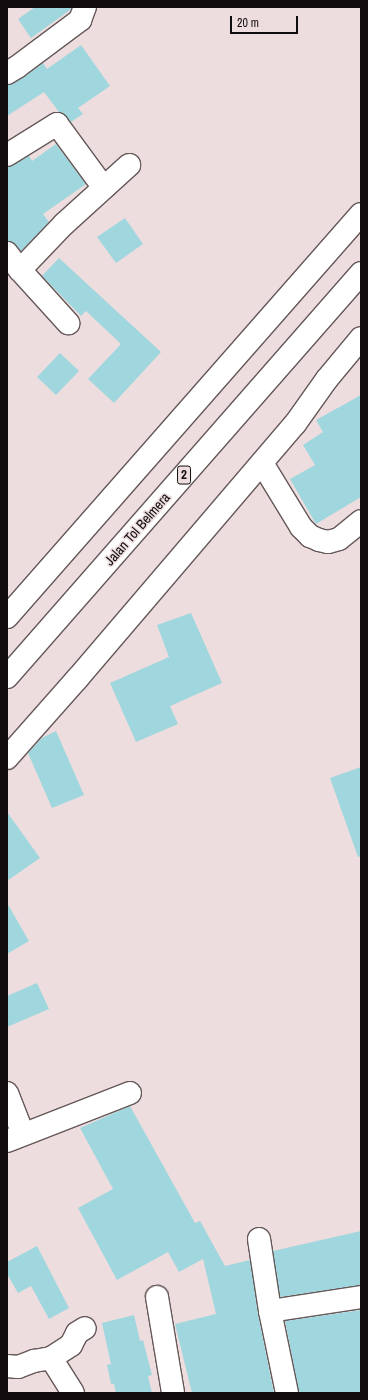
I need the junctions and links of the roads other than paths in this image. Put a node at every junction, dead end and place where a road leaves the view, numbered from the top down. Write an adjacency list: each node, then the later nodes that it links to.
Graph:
1 (85, 7): 2 (main road)
2 (7, 73)
3 (7, 155): 5 (main road)
4 (129, 165): 5 (main road)
5 (104, 188): 7 (main road)
6 (361, 214): 13 (main road)
7 (13, 262): 9 (main road)
8 (361, 273): 14 (main road, Jalan Tol Belmera / 2)
9 (68, 323)
10 (361, 338): 11 (main road)
11 (262, 463): 12 (main road); 15 (main road)
12 (361, 521)
13 (7, 617)
14 (7, 677)
15 (7, 758)
16 (7, 1093): 18 (main road)
17 (130, 1093): 18 (main road)
18 (15, 1137)
19 (259, 1239): 22 (main road)
20 (157, 1297): 27 (main road)
21 (361, 1297): 22 (main road)
22 (270, 1312): 28 (main road)
23 (85, 1328): 24 (main road)
24 (51, 1358): 25 (main road); 26 (main road)
25 (7, 1366)
26 (73, 1393)
27 (173, 1393)
28 (287, 1393)

